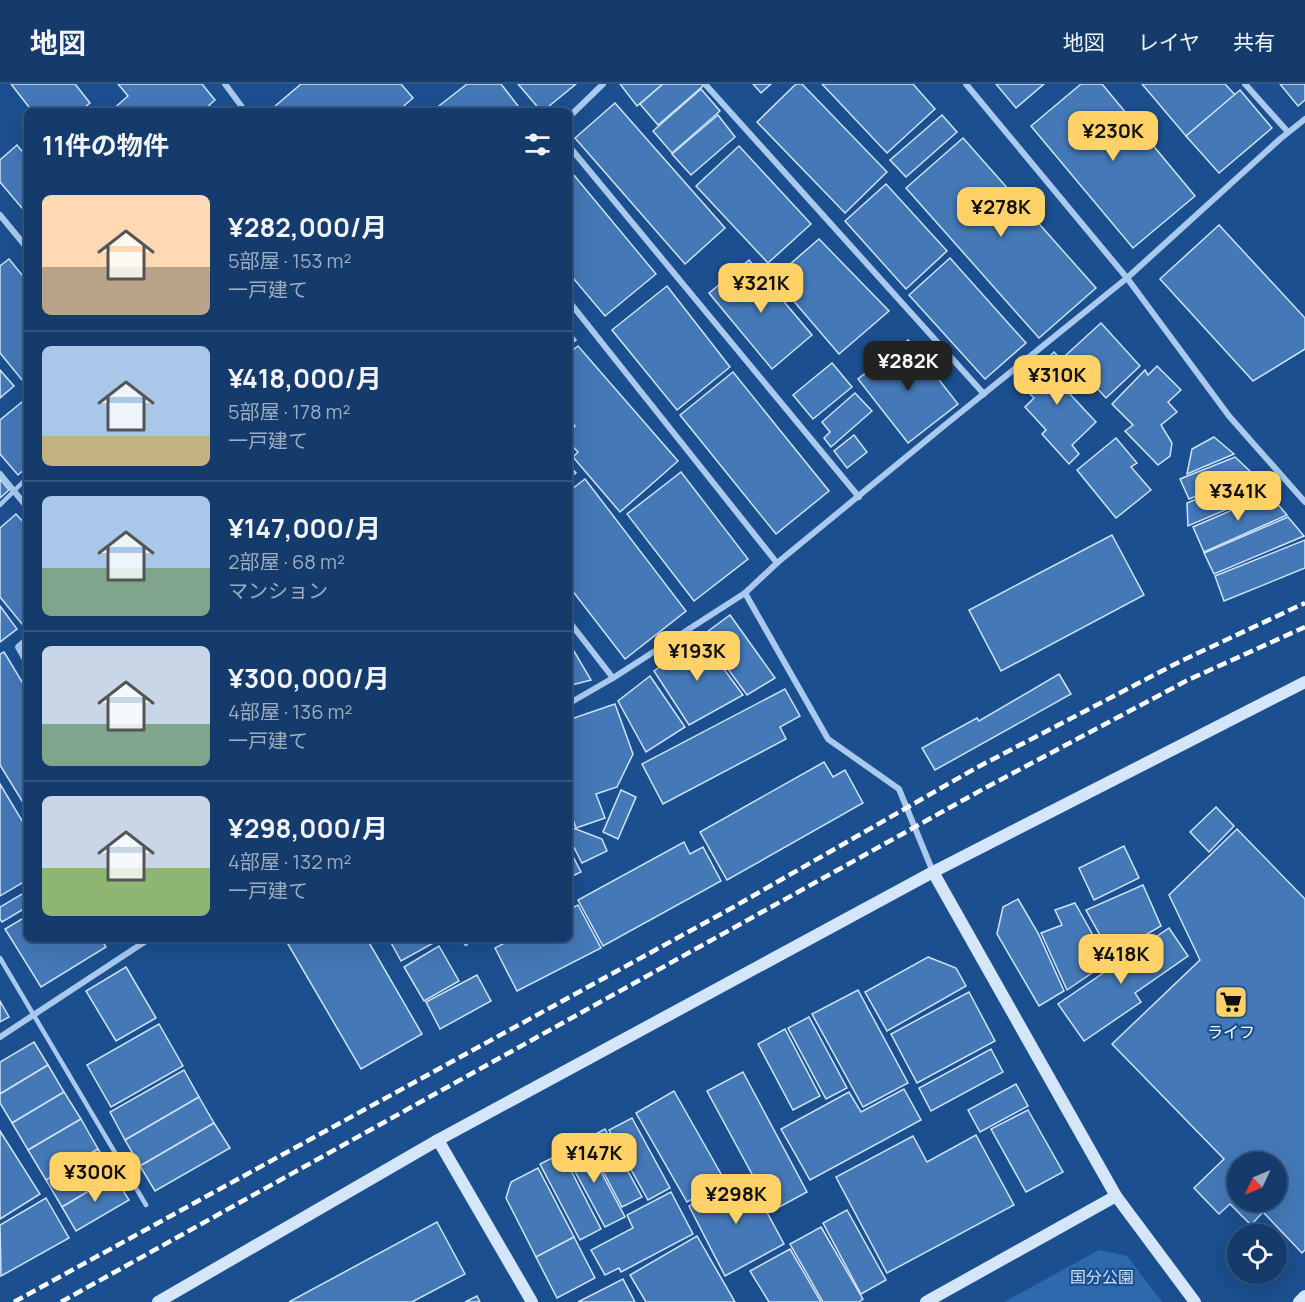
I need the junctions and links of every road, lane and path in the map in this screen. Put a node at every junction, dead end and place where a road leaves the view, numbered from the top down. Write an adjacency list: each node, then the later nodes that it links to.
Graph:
1 (225, 84): 6 (street)
2 (603, 84): 7 (street)
3 (705, 84): 15 (street)
4 (966, 84): 13 (street)
5 (1245, 84): 9 (street)
6 (243, 108)
7 (572, 114)
8 (1305, 119): 9 (street)
9 (1288, 132): 13 (street)
10 (572, 150): 19 (street)
11 (0, 215): 12 (street)
12 (24, 244)
13 (1127, 278): 15 (street); 20 (street)
14 (572, 305): 23 (street)
15 (984, 394): 19 (street)
16 (0, 474): 18 (street)
17 (24, 481): 18 (lane)
18 (14, 491): 21 (street); 22 (lane)
19 (859, 497): 23 (street)
20 (1305, 502)
21 (24, 503)
22 (0, 505)
23 (777, 564): 24 (street)
24 (745, 593): 28 (street); 31 (street)
25 (572, 625): 28 (street)
26 (24, 642): 27 (street)
27 (24, 658)
28 (613, 678): 30 (street)
29 (1305, 682): 31 (street)
30 (572, 702)
31 (933, 872): 36 (street); 37 (street)
32 (144, 942): 34 (street)
33 (0, 958): 34 (lane)
34 (34, 1015): 35 (street); 38 (lane)
35 (0, 1037)
36 (438, 1140): 40 (street); 41 (street)
37 (1116, 1196): 42 (street); 43 (street)
38 (146, 1204)
39 (1305, 1296): 44 (street)
40 (158, 1302)
41 (531, 1302)
42 (926, 1302)
43 (1196, 1302)
44 (1299, 1302)

